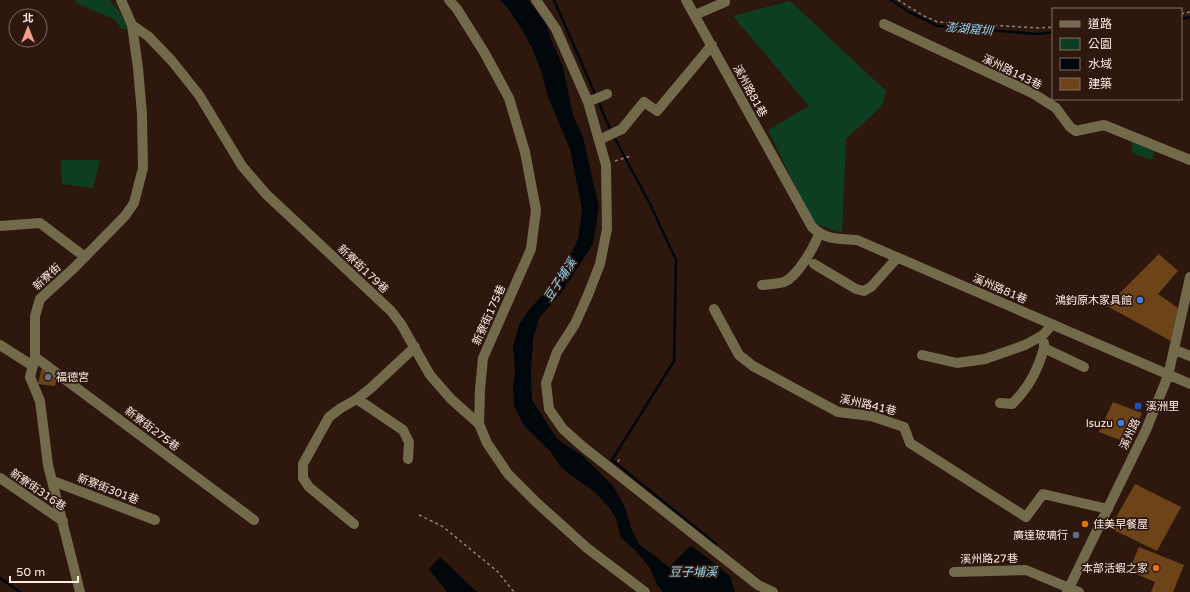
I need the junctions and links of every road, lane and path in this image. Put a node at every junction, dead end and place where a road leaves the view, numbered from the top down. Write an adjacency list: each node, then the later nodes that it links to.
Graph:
1 (121, 0): 9 (street, 新寮街)
2 (449, 0): 38 (street, 新寮街175巷)
3 (536, 0): 12 (street)
4 (686, 0): 7 (street, 溪州路81巷)
5 (898, 0): 10 (path)
6 (726, 1): 7 (street)
7 (695, 15): 11 (street, 溪州路81巷)
8 (884, 24): 15 (street, 溪州路143巷)
9 (132, 25): 18 (street, 新寮街); 26 (street, 新寮街179巷)
10 (1052, 27)
11 (712, 46): 12 (street); 17 (street, 溪州路81巷)
12 (599, 140): 53 (street)
13 (631, 156): 14 (path)
14 (621, 159)
15 (1190, 160)
16 (0, 226): 18 (street)
17 (819, 234): 19 (street, 溪州路81巷); 22 (street)
18 (85, 257): 32 (street, 新寮街)
19 (897, 258): 20 (street); 24 (street, 溪州路81巷)
20 (814, 264)
21 (1190, 277): 29 (street, 溪州路)
22 (762, 285)
23 (714, 309): 42 (street, 溪州路41巷)
24 (1052, 325): 25 (street); 34 (street, 溪州路81巷)
25 (1043, 335): 27 (street); 30 (street)
26 (415, 347): 36 (street); 38 (street, 新寮街179巷)
27 (1044, 348): 33 (street); 37 (street)
28 (2, 350): 32 (street, 新寮街275巷)
29 (1175, 350): 31 (street); 34 (street, 溪州路)
30 (922, 355)
31 (1190, 356)
32 (34, 362): 41 (street, 新寮街); 45 (street, 新寮街275巷)
33 (1084, 367)
34 (1168, 376): 35 (street, 溪州路81巷); 42 (street, 溪州路)
35 (1190, 384)
36 (357, 399): 39 (street); 47 (street)
37 (1000, 403)
38 (479, 424): 52 (street, 新寮街175巷)
39 (408, 459)
40 (0, 478): 46 (street, 新寮街316巷)
41 (53, 481): 44 (street, 新寮街301巷); 46 (street, 新寮街)
42 (1108, 509): 49 (street, 溪州路)
43 (419, 515): 51 (path)
44 (155, 520)
45 (254, 520)
46 (63, 521): 50 (street, 新寮街)
47 (354, 524)
48 (954, 572): 49 (street, 溪州路27巷)
49 (1068, 590): 54 (street, 溪州路27巷)
50 (80, 592)
51 (514, 592)
52 (645, 592)
53 (772, 592)
54 (1079, 592)

